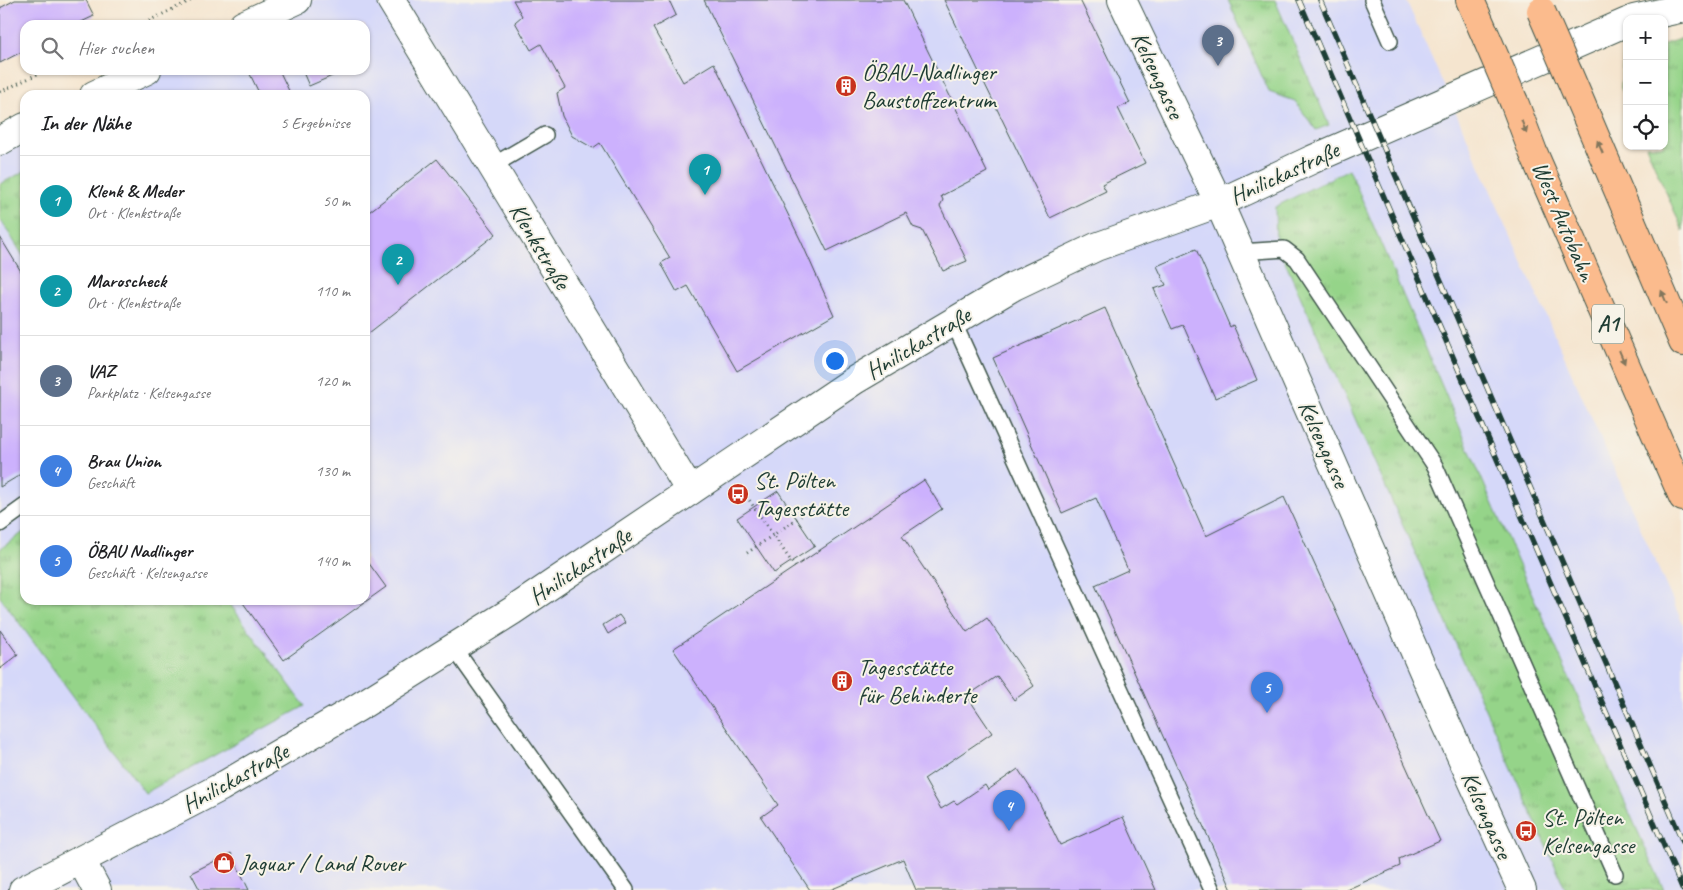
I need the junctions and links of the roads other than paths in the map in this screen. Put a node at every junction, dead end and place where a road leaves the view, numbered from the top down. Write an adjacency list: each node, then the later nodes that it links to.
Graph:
1 (297, 0): 9 (street)
2 (391, 0): 17 (street, Klenkstraße)
3 (1122, 0): 18 (street, Kelsengasse)
4 (1372, 0): 11 (lane)
5 (1470, 0): 23 (highway, West Autobahn / A1, one-way to 23, bridge)
6 (1539, 5): 21 (highway, one-way to 6, bridge)
7 (1683, 8): 8 (street)
8 (1652, 15)
9 (254, 20)
10 (1623, 24): 18 (street, Hnilickastraße)
11 (1390, 41)
12 (136, 75): 13 (street)
13 (105, 90)
14 (20, 130): 16 (street)
15 (545, 135): 17 (lane)
16 (0, 141)
17 (492, 166): 22 (street, Klenkstraße)
18 (1219, 203): 19 (street, Kelsengasse); 20 (street, Hnilickastraße)
19 (1240, 252): 28 (lane); 33 (street, Kelsengasse)
20 (953, 321): 22 (street, Hnilickastraße); 32 (lane)
21 (1683, 342)
22 (690, 491): 26 (street, Hnilickastraße)
23 (1683, 497)
24 (20, 510): 25 (lane)
25 (0, 524)
26 (454, 648): 27 (street, Hnilickastraße); 31 (lane)
27 (81, 860): 29 (street, Hnilickastraße); 30 (street)
28 (1615, 874)
29 (23, 890)
30 (97, 890)
31 (626, 890)
32 (1212, 890)
33 (1522, 890)

